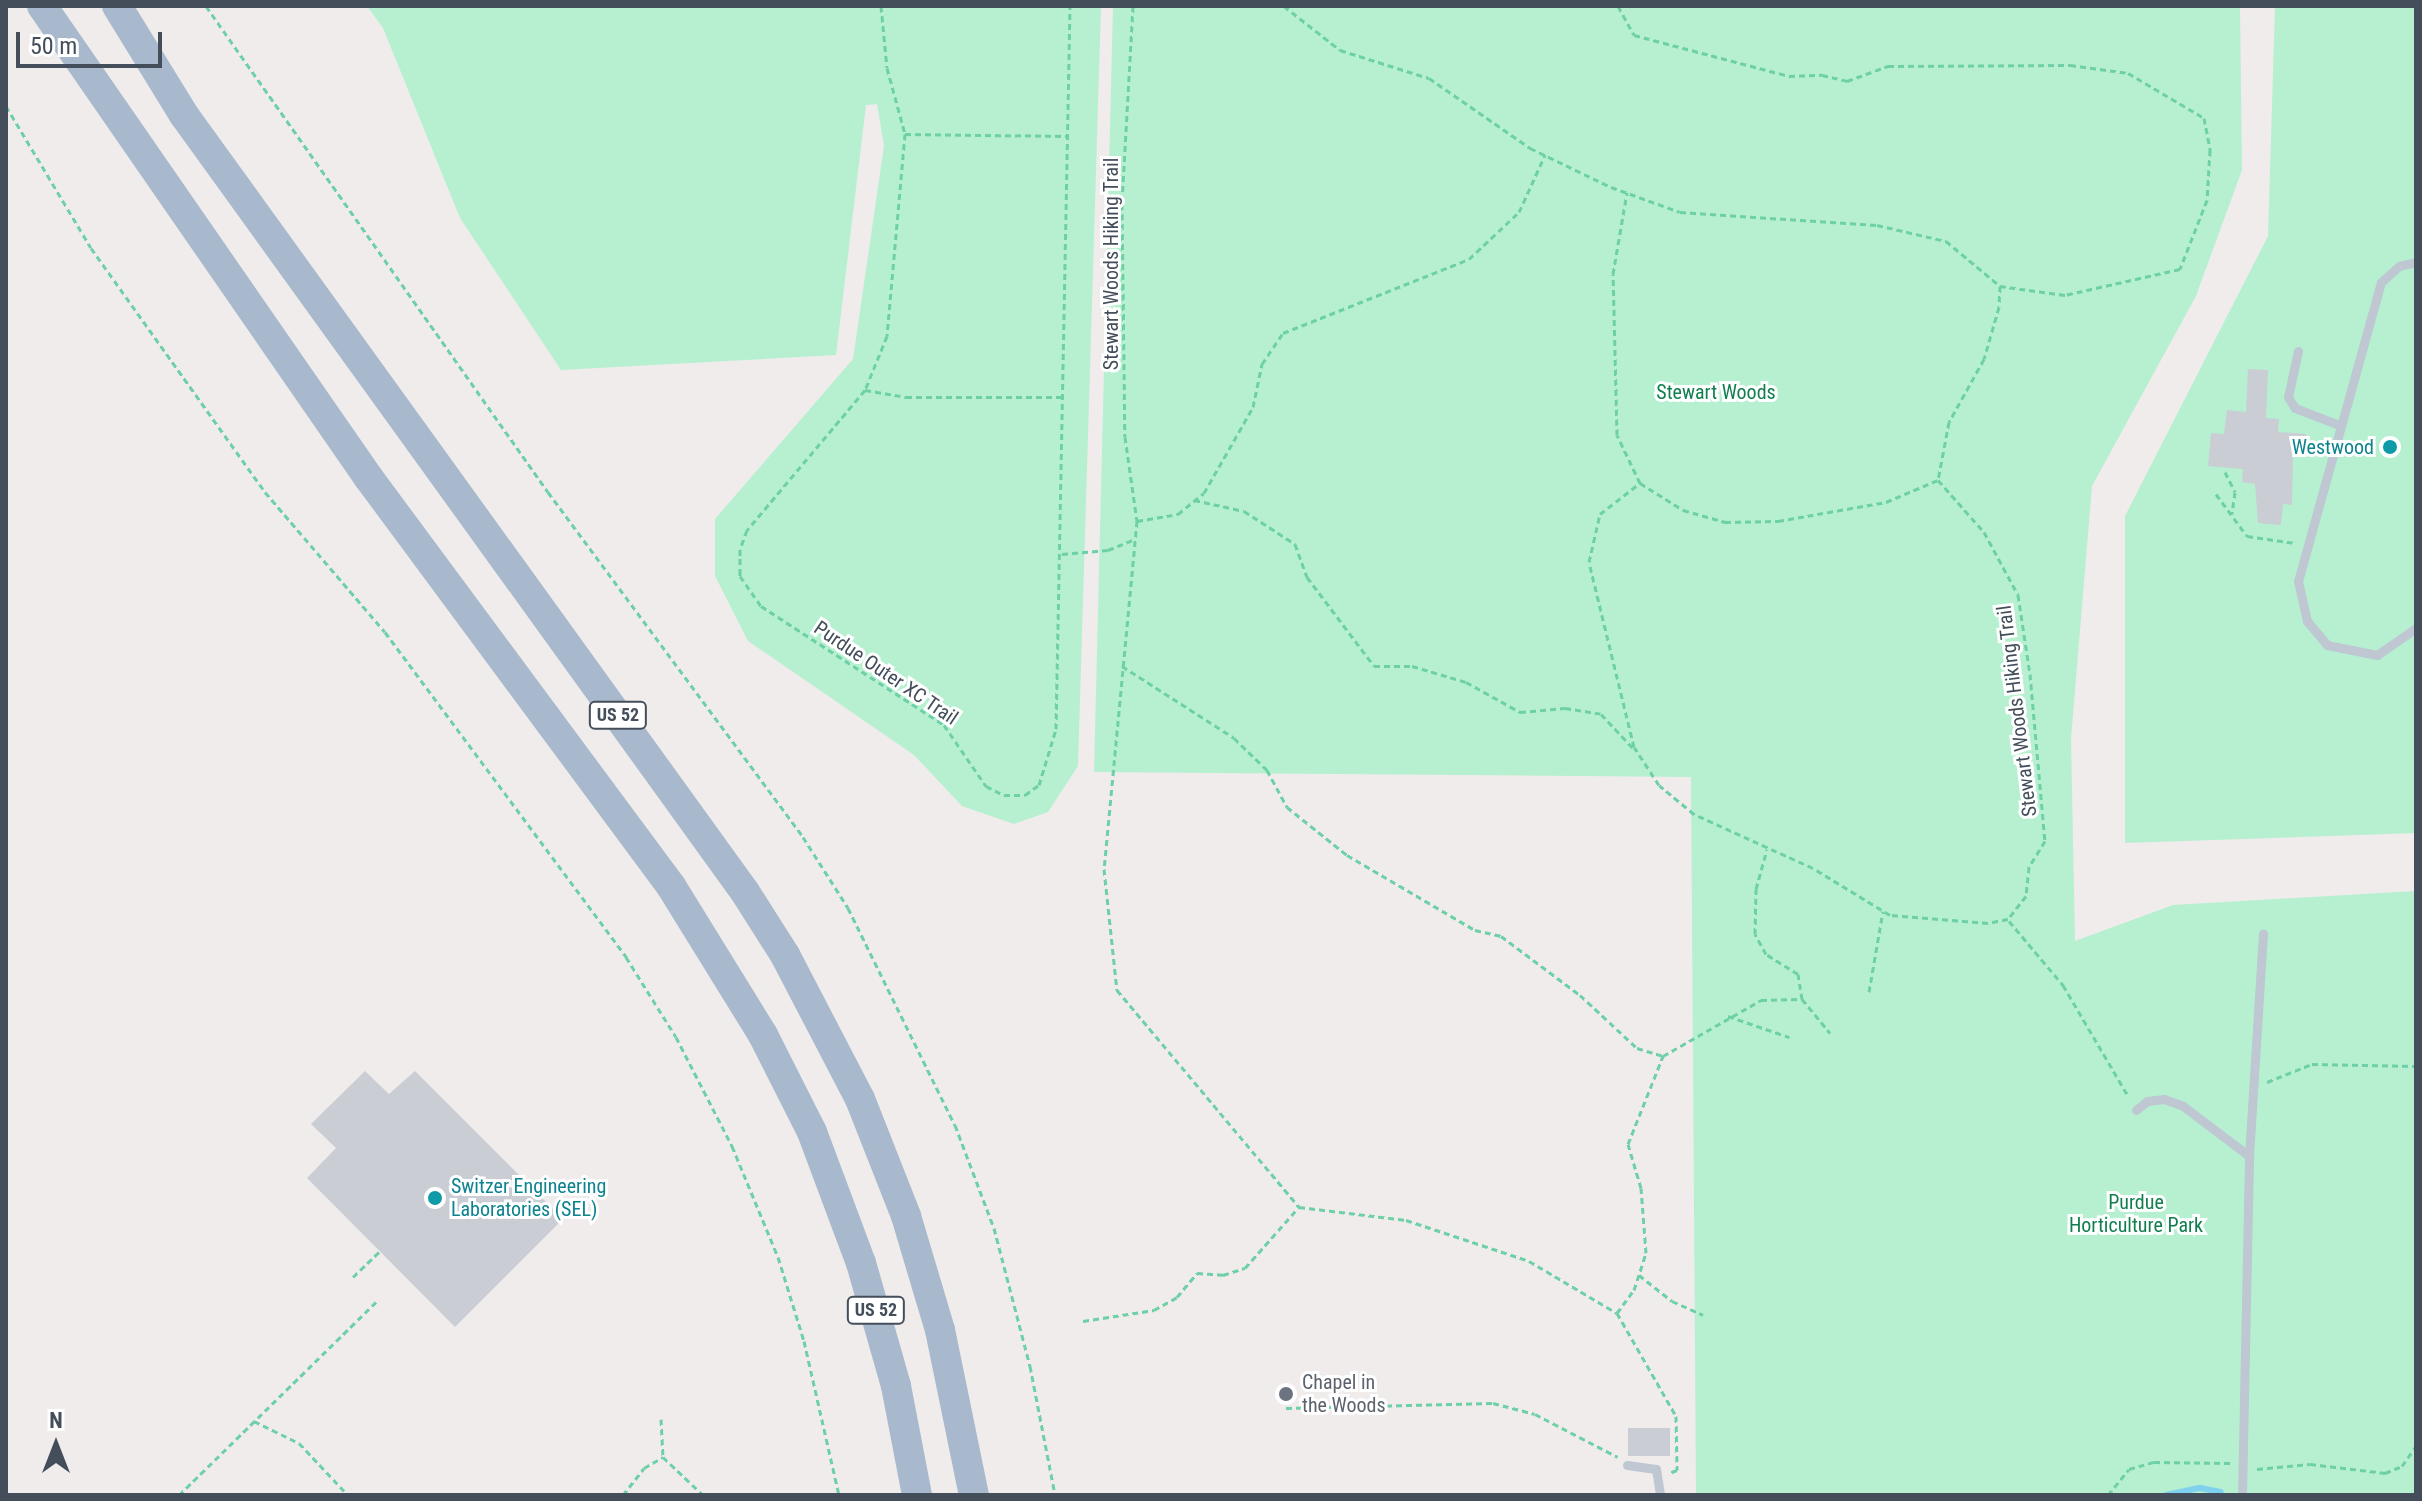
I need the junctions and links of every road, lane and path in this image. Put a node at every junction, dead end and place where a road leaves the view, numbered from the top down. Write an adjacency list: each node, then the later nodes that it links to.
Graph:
1 (42, 6): 69 (main road, US 52)
2 (117, 6): 70 (main road, US 52)
3 (206, 6): 71 (path)
4 (881, 6): 10 (path, Purdue Outer XC Trail)
5 (1070, 6): 11 (path, Purdue Outer XC Trail)
6 (1133, 6): 26 (path, Stewart Woods Hiking Trail)
7 (1284, 6): 12 (path)
8 (1618, 6): 15 (path)
9 (6, 106): 68 (path)
10 (905, 134): 11 (path); 17 (path, Purdue Outer XC Trail)
11 (1067, 136): 18 (path, Purdue Outer XC Trail)
12 (1545, 155): 13 (path); 24 (path)
13 (1627, 192): 15 (path); 22 (path)
14 (2416, 262): 19 (lane)
15 (2000, 286): 21 (path)
16 (2298, 351): 19 (lane)
17 (865, 390): 18 (path); 29 (path, Purdue Outer XC Trail)
18 (1065, 397): 29 (path, Purdue Outer XC Trail)
19 (2339, 425): 28 (lane)
20 (2225, 472): 25 (path)
21 (1938, 480): 22 (path); 35 (path, Stewart Woods Hiking Trail)
22 (1640, 483): 32 (path)
23 (2216, 494): 25 (path)
24 (1194, 500): 26 (path); 32 (path)
25 (2232, 514): 28 (path)
26 (1137, 521): 27 (path, Stewart Woods Hiking Trail)
27 (1133, 540): 29 (path); 31 (path, Stewart Woods Hiking Trail)
28 (2306, 545): 30 (lane)
29 (1062, 554)
30 (2416, 628)
31 (1122, 666): 42 (path); 47 (path, Stewart Woods Hiking Trail)
32 (1640, 756): 33 (path)
33 (1767, 848): 34 (path); 38 (path)
34 (1883, 911): 35 (path); 37 (path)
35 (2008, 919): 45 (path)
36 (2263, 933): 44 (lane)
37 (1869, 992)
38 (1802, 999): 39 (path); 40 (path)
39 (1728, 1016): 41 (path); 42 (path)
40 (1830, 1033)
41 (1789, 1037)
42 (1663, 1056): 49 (path)
43 (2416, 1066): 44 (path)
44 (2257, 1087): 46 (lane)
45 (2136, 1110): 46 (lane)
46 (2249, 1156): 62 (lane)
47 (1299, 1207): 52 (path); 54 (path)
48 (380, 1251): 50 (path)
49 (1639, 1275): 52 (path); 53 (path)
50 (353, 1277)
51 (377, 1301): 57 (path)
52 (1617, 1313): 63 (path)
53 (1703, 1315)
54 (1083, 1321)
55 (1286, 1408): 59 (path)
56 (661, 1419): 60 (path)
57 (254, 1421): 64 (path); 65 (path)
58 (2416, 1446): 62 (path)
59 (1615, 1454)
60 (663, 1457): 66 (path); 67 (path)
61 (1627, 1465): 63 (lane)
62 (2241, 1466): 73 (path); 74 (lane)
63 (1660, 1475): 72 (lane)
64 (179, 1495)
65 (348, 1495)
66 (623, 1495)
67 (703, 1495)
68 (839, 1495)
69 (917, 1495)
70 (974, 1495)
71 (1055, 1495)
72 (1660, 1495)
73 (2108, 1495)
74 (2242, 1495)

